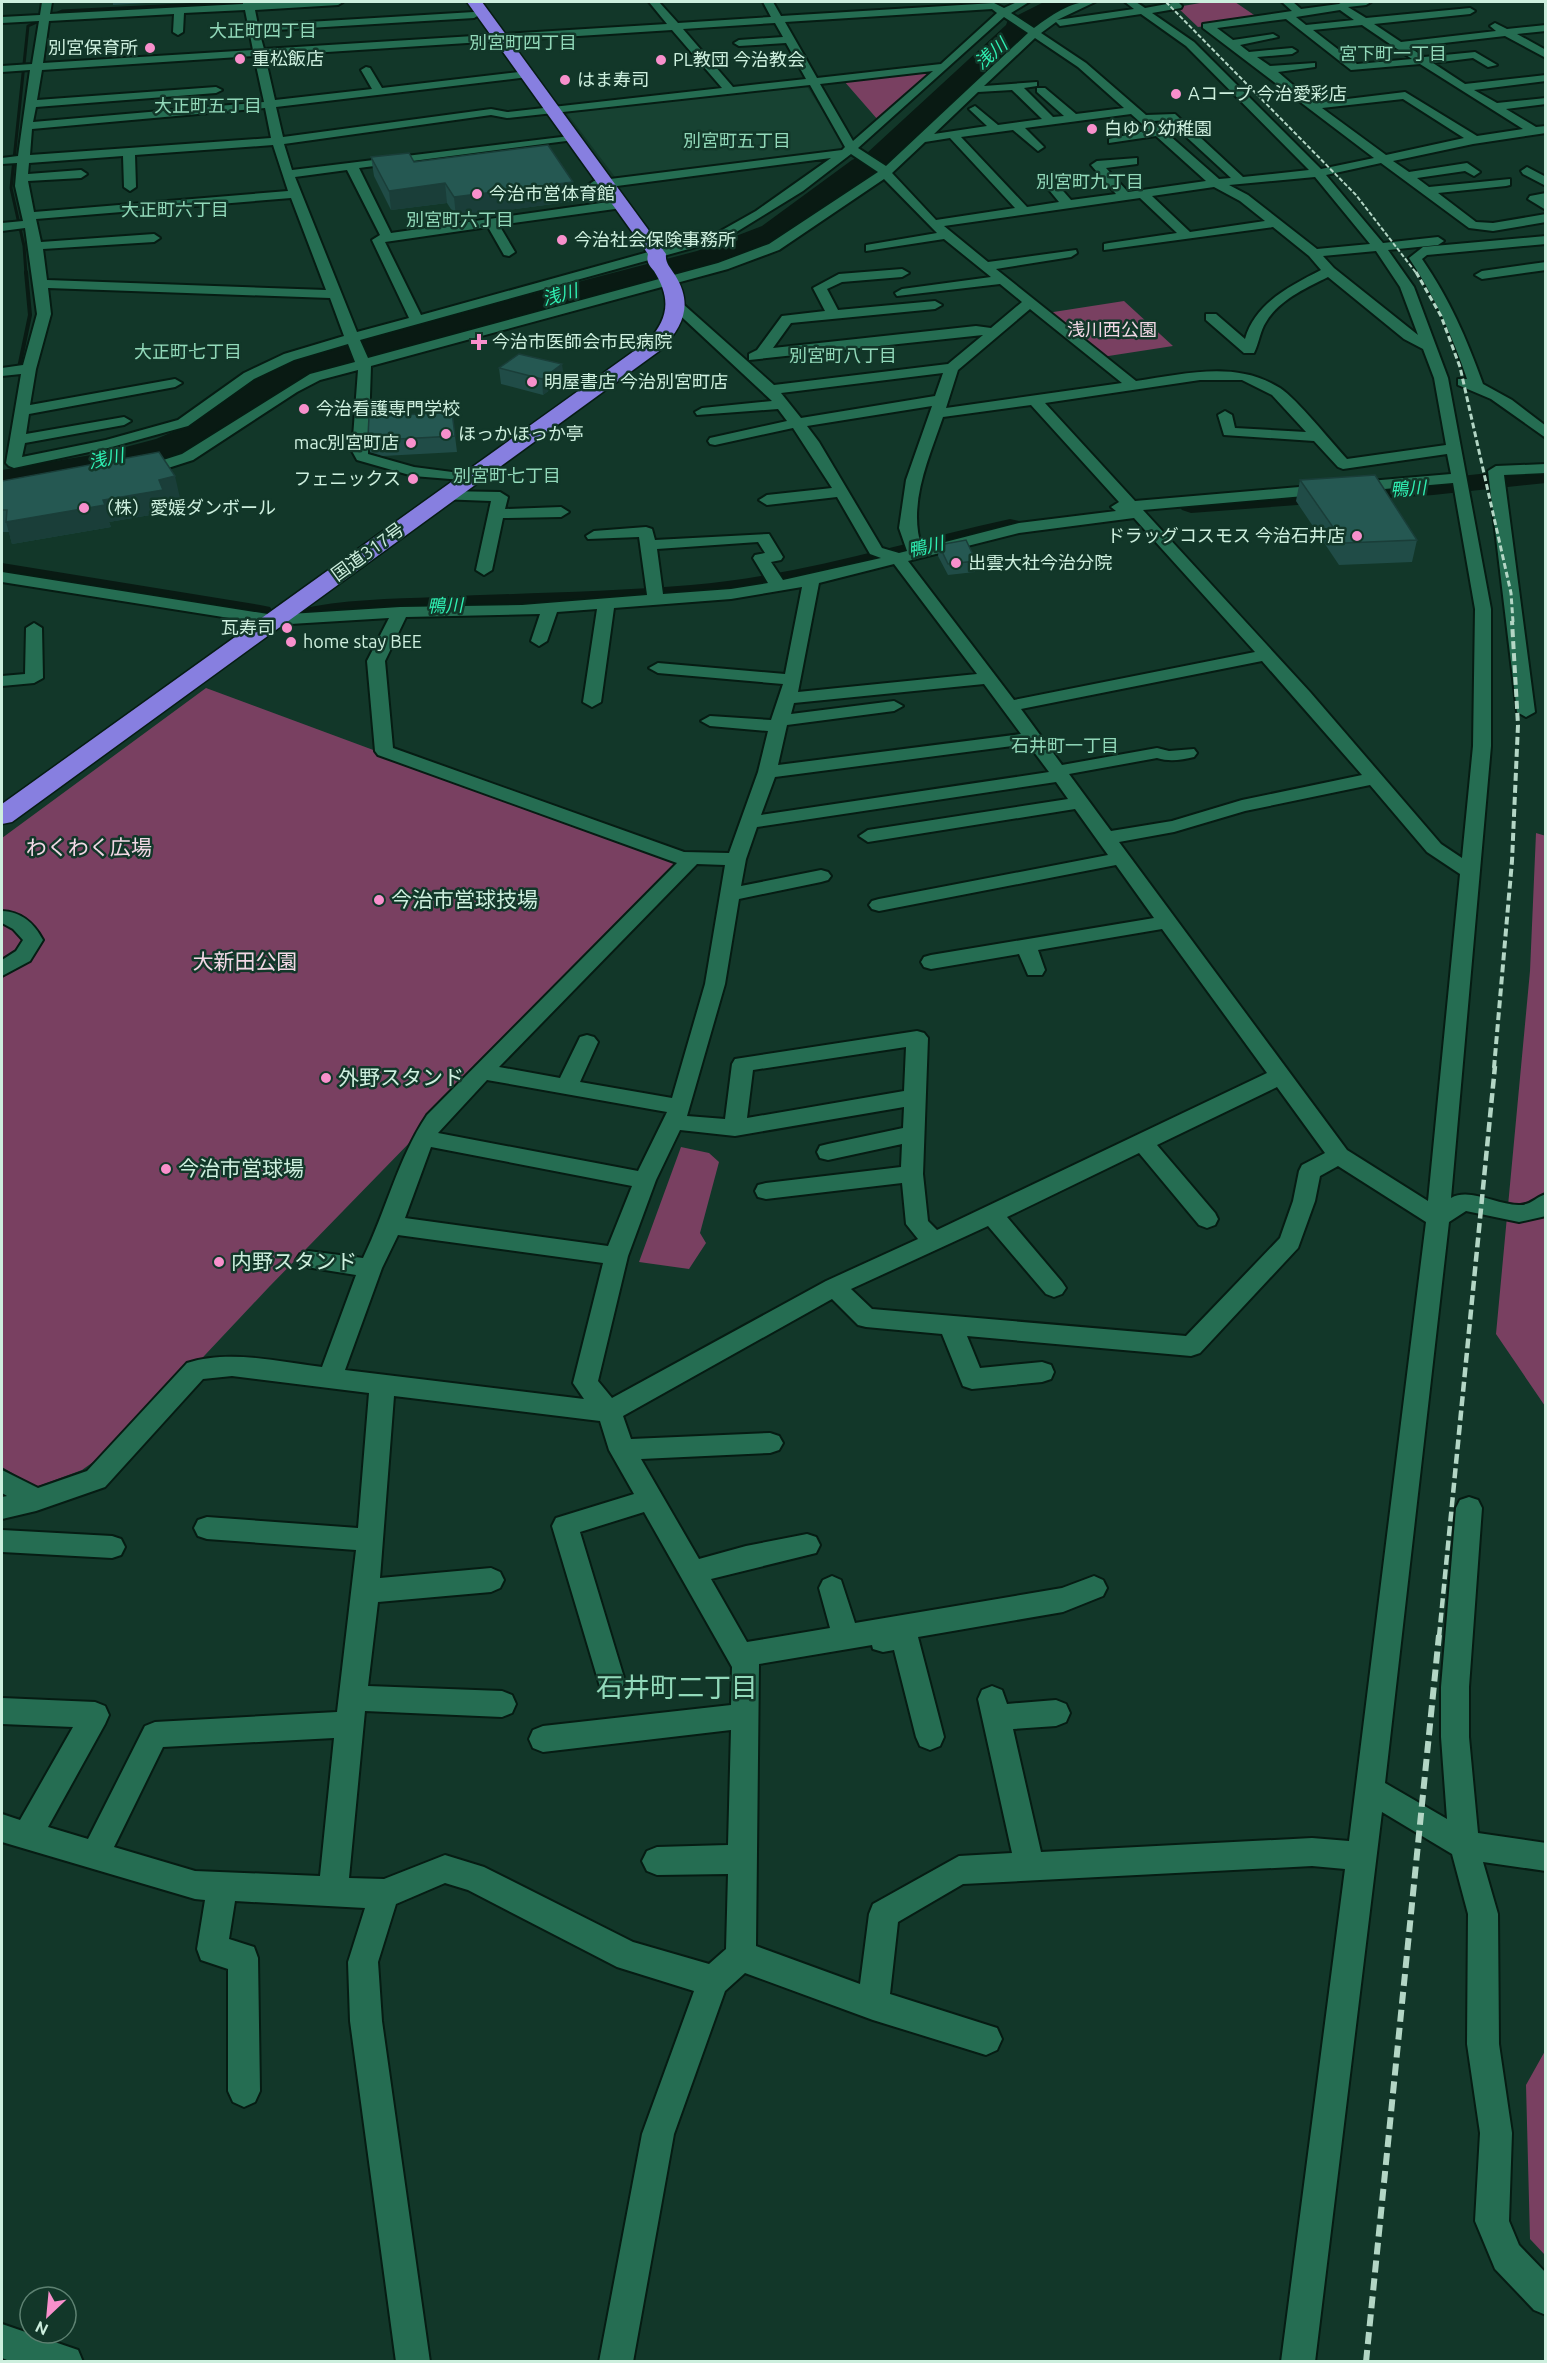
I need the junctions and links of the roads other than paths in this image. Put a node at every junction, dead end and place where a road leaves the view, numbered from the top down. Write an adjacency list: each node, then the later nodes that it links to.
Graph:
1 (47, 2): 21 (street)
2 (338, 2): 11 (street)
3 (654, 2): 26 (street)
4 (768, 2): 23 (street)
5 (1024, 2): 18 (street)
6 (1090, 2): 25 (street)
7 (1173, 2): 14 (street)
8 (1287, 2): 17 (street)
9 (1366, 2): 15 (street)
10 (1453, 2): 20 (street)
11 (248, 3): 16 (street); 27 (street)
12 (991, 4): 18 (street); 23 (street)
13 (471, 6): 27 (street); 34 (highway)
14 (1138, 7): 25 (street); 100 (street)
15 (1342, 7): 17 (street); 24 (street)
16 (179, 10): 21 (street); 31 (street)
17 (1299, 12): 19 (street)
18 (1007, 15): 30 (street); 47 (street)
19 (1288, 16): 28 (street); 37 (street)
20 (1479, 17): 24 (street); 32 (street)
21 (44, 18): 22 (street); 46 (street)
22 (2, 20)
23 (778, 20): 26 (street); 35 (street)
24 (1365, 22): 28 (street); 38 (street)
25 (1047, 23): 30 (street)
26 (678, 27): 34 (street); 60 (street)
27 (254, 28): 40 (street)
28 (1303, 28): 43 (street)
29 (1545, 28): 32 (street)
30 (1034, 31): 58 (street); 71 (street)
31 (178, 32)
32 (1507, 33): 38 (street); 41 (street)
33 (1273, 37): 37 (street)
34 (497, 39): 40 (street); 52 (highway)
35 (790, 40): 36 (street); 55 (street)
36 (739, 43)
37 (1231, 43): 42 (street)
38 (1399, 45): 43 (street)
39 (1292, 51): 42 (street)
40 (260, 53): 46 (street); 66 (street)
41 (1545, 55)
42 (1248, 56): 50 (street)
43 (1424, 62): 45 (street); 54 (street)
44 (1311, 65): 50 (street)
45 (1492, 65)
46 (36, 67): 48 (street); 65 (street)
47 (943, 67): 55 (street); 91 (street)
48 (2, 69)
49 (366, 70): 62 (street)
50 (1268, 70): 67 (street)
51 (1503, 73): 54 (street)
52 (523, 75): 62 (street); 70 (highway)
53 (1545, 78): 59 (street)
54 (1449, 79): 59 (street)
55 (814, 80): 60 (street); 91 (street)
56 (332, 82): 63 (street)
57 (1015, 86): 58 (street); 72 (street); 73 (street)
58 (976, 88): 82 (street)
59 (1463, 88): 68 (street)
60 (729, 89): 70 (street)
61 (216, 90): 65 (street)
62 (379, 92): 63 (street)
63 (341, 96): 66 (street)
64 (1545, 101): 68 (street)
65 (30, 104): 80 (street)
66 (272, 104): 80 (street); 84 (street)
67 (1314, 106): 83 (street); 87 (street)
68 (1496, 107): 77 (street)
69 (975, 109): 75 (street)
70 (548, 110): 81 (highway); 84 (street)
71 (1138, 115): 72 (street); 78 (street); 106 (street)
72 (1072, 117): 73 (street)
73 (1049, 120): 74 (street)
74 (1016, 126): 75 (street); 89 (street)
75 (995, 128): 79 (street)
76 (200, 130): 88 (street)
77 (1540, 130): 83 (street)
78 (1158, 132): 85 (street); 109 (street)
79 (952, 134): 82 (street); 120 (street)
80 (29, 135): 92 (street)
81 (567, 137): 96 (street); 110 (highway)
82 (920, 139): 97 (street)
83 (1475, 140): 93 (street)
84 (279, 141): 88 (street); 102 (street)
85 (1113, 141)
86 (1390, 143): 87 (street)
87 (1369, 146): 93 (street)
88 (201, 147): 90 (street)
89 (1038, 147)
90 (129, 152): 92 (street); 111 (street)
91 (853, 152): 97 (street); 110 (street); 141 (street)
92 (23, 159): 94 (street); 104 (street)
93 (1385, 159): 100 (street); 103 (street)
94 (2, 161)
95 (1133, 161): 115 (street)
96 (351, 165): 102 (street); 130 (street)
97 (884, 171): 125 (street); 147 (street)
98 (1527, 171): 108 (street)
99 (1474, 172): 103 (street)
100 (1318, 173): 106 (street); 135 (street)
101 (81, 174): 104 (street)
102 (288, 174): 114 (street)
103 (1408, 176): 112 (street)
104 (22, 178): 122 (street)
105 (1046, 179): 118 (street)
106 (1240, 180): 109 (street)
107 (1506, 182): 112 (street)
108 (1545, 182)
109 (1216, 183): 113 (street); 124 (street)
110 (601, 184): 117 (highway)
111 (130, 187)
112 (1428, 191): 121 (street)
113 (1142, 193): 115 (street); 129 (street)
114 (296, 194): 122 (street); 151 (street)
115 (1125, 196): 118 (street)
116 (1545, 197): 119 (street)
117 (616, 205): 123 (street); 141 (highway)
118 (1068, 205): 120 (street)
119 (1545, 206)
120 (1024, 211): 125 (street)
121 (1545, 218)
122 (29, 220): 126 (street); 134 (street)
123 (491, 222): 130 (street); 138 (street)
124 (1276, 223): 129 (street); 140 (street)
125 (933, 224): 128 (street)
126 (2, 227)
127 (1545, 230): 135 (street)
128 (948, 235): 137 (street); 143 (street)
129 (1187, 236): 136 (street)
130 (387, 237): 158 (street)
131 (154, 238): 134 (street)
132 (1545, 240): 133 (street)
133 (1512, 242): 142 (street); 170 (street)
134 (36, 246): 149 (street)
135 (1379, 246): 140 (street); 161 (street)
136 (1109, 247)
137 (871, 248)
138 (508, 252)
139 (1071, 253): 143 (street)
140 (1314, 253): 145 (street)
141 (653, 257): 147 (highway); 158 (street)
142 (1545, 259)
143 (988, 266): 148 (street)
144 (1545, 267): 150 (street)
145 (1329, 271): 157 (street); 161 (street)
146 (902, 273): 156 (street)
147 (669, 279): 155 (highway); 163 (street)
148 (1002, 280): 152 (street); 153 (street)
149 (41, 284): 151 (street); 166 (street)
150 (1497, 286)
151 (334, 294): 160 (street)
152 (885, 295)
153 (1029, 303): 159 (street); 171 (street)
154 (935, 305): 156 (street)
155 (678, 307): 164 (street); 189 (highway, 国道317号)
156 (834, 316): 162 (street)
157 (1211, 317)
158 (417, 321): 160 (street)
159 (994, 333): 162 (street); 165 (street)
160 (353, 340): 163 (street); 186 (street)
161 (1428, 346): 168 (street)
162 (762, 353): 164 (street)
163 (362, 361): 188 (street); 189 (street)
164 (741, 363): 172 (street)
165 (952, 368): 172 (street); 175 (street)
166 (29, 369): 167 (street); 176 (street)
167 (2, 372)
168 (1441, 378): 170 (street); 185 (street)
169 (175, 383): 176 (street)
170 (1476, 385): 181 (street)
171 (1134, 386): 173 (street); 182 (street)
172 (771, 390): 174 (street)
173 (1033, 398): 175 (street); 194 (street)
174 (780, 404): 177 (street); 180 (street)
175 (938, 407): 180 (street); 199 (street)
176 (22, 411): 183 (street)
177 (702, 412)
178 (1225, 415): 182 (street)
179 (124, 421): 183 (street)
180 (796, 423): 184 (street); 191 (street)
181 (1542, 427)
182 (1318, 437): 185 (street)
183 (18, 440): 186 (street)
184 (715, 441)
185 (1455, 448): 190 (street)
186 (8, 464)
187 (1545, 468): 221 (street)
188 (124, 475)
189 (470, 478): 192 (highway, 国道317号)
190 (1460, 478): 194 (street); 237 (street)
191 (840, 492): 193 (street); 200 (street)
192 (444, 496): 196 (street); 210 (highway, 国道317号)
193 (767, 500)
194 (1131, 509): 199 (street); 213 (street)
195 (561, 512): 196 (street)
196 (497, 514): 202 (street)
197 (594, 536): 198 (street)
198 (648, 545): 205 (street); 206 (street)
199 (915, 550): 200 (street); 201 (street)
200 (876, 551): 201 (street)
201 (897, 558): 204 (street); 215 (street)
202 (484, 570)
203 (2, 577): 210 (street)
204 (811, 580): 205 (street); 217 (street)
205 (778, 586): 206 (street)
206 (656, 600): 207 (street)
207 (606, 603): 208 (street); 218 (street)
208 (550, 607): 209 (street); 212 (street)
209 (400, 612): 210 (street); 234 (street)
210 (274, 620): 230 (highway, 国道317号)
211 (34, 628): 216 (street)
212 (539, 641)
213 (1265, 655): 220 (street); 228 (street)
214 (658, 668): 217 (street)
215 (989, 678): 217 (street); 220 (street)
216 (2, 681)
217 (790, 689): 223 (street)
218 (592, 702)
219 (894, 706): 223 (street)
220 (1008, 706): 224 (street)
221 (1526, 712)
222 (710, 722): 223 (street)
223 (779, 723): 226 (street)
224 (1033, 738): 226 (street); 227 (street)
225 (1188, 753): 227 (street)
226 (767, 772): 231 (street)
227 (1059, 774): 229 (street); 231 (street)
228 (1376, 778): 233 (street); 237 (street)
229 (1080, 803): 232 (street); 233 (street)
230 (2, 816)
231 (748, 823): 236 (street)
232 (868, 836)
233 (1107, 838): 235 (street)
234 (693, 857): 236 (street); 248 (street)
235 (1121, 858): 240 (street); 242 (street)
236 (736, 859): 239 (street)
237 (1469, 871): 264 (street)
238 (820, 876): 239 (street)
239 (731, 894): 252 (street)
240 (879, 905)
241 (2, 917): 245 (street)
242 (1166, 922): 243 (street); 249 (street)
243 (1027, 947): 244 (street); 246 (street)
244 (931, 962)
245 (2, 969)
246 (1035, 970)
247 (587, 1042): 250 (street)
248 (483, 1072): 250 (street); 255 (street)
249 (1280, 1076): 256 (street); 258 (street)
250 (567, 1087): 252 (street)
251 (915, 1097): 253 (street); 253 (street); 254 (street)
252 (677, 1115): 253 (street); 260 (street)
253 (735, 1128)
254 (912, 1134): 257 (street); 259 (street)
255 (423, 1138): 260 (street); 266 (street)
256 (1142, 1142): 263 (street); 265 (street)
257 (828, 1152)
258 (1339, 1156): 264 (street); 273 (street)
259 (912, 1174): 261 (street); 267 (street)
260 (645, 1180): 268 (street)
261 (766, 1191)
262 (1545, 1202): 264 (street)
263 (992, 1215): 267 (street); 272 (street)
264 (1438, 1218): 305 (street)
265 (1207, 1219)
266 (391, 1225): 268 (street); 270 (street)
267 (934, 1241): 271 (street)
268 (616, 1256): 277 (street)
269 (308, 1260): 270 (street)
270 (370, 1268): 275 (street)
271 (834, 1287): 273 (street); 277 (street)
272 (1054, 1288)
273 (951, 1325): 274 (street)
274 (1042, 1372)
275 (330, 1378): 276 (street); 281 (street)
276 (382, 1385): 277 (street); 286 (street)
277 (609, 1412): 279 (street)
278 (770, 1443): 279 (street)
279 (622, 1450): 282 (street)
280 (2, 1480): 281 (street)
281 (36, 1500): 283 (street)
282 (649, 1500): 290 (street); 297 (street)
283 (2, 1508)
284 (1469, 1508): 307 (street)
285 (207, 1528): 286 (street)
286 (369, 1540): 294 (street)
287 (2, 1541): 289 (street)
288 (807, 1545): 290 (street)
289 (112, 1547)
290 (692, 1573): 296 (street)
291 (491, 1580): 294 (street)
292 (832, 1588): 295 (street)
293 (1094, 1588): 295 (street)
294 (366, 1592): 300 (street)
295 (852, 1637): 296 (street); 303 (street)
296 (740, 1655): 302 (street)
297 (611, 1681)
298 (502, 1704): 300 (street)
299 (2, 1711): 306 (street)
300 (350, 1711): 308 (street); 315 (street)
301 (1056, 1713): 313 (street)
302 (745, 1716): 304 (street); 311 (street)
303 (930, 1737)
304 (543, 1739)
305 (1370, 1790): 307 (street); 309 (street)
306 (14, 1832): 308 (street)
307 (1464, 1845): 310 (street); 322 (street)
308 (95, 1855): 314 (street)
309 (1362, 1856): 313 (street); 327 (street)
310 (1545, 1857)
311 (743, 1859): 312 (street); 317 (street)
312 (657, 1861)
313 (1029, 1865): 319 (street)
314 (222, 1887): 315 (street); 321 (street)
315 (333, 1890): 316 (street)
316 (384, 1894): 318 (street); 325 (street)
317 (741, 1956): 318 (street); 319 (street)
318 (714, 1981): 326 (street)
319 (873, 2004): 320 (street)
320 (986, 2039)
321 (244, 2091)
322 (1545, 2298)
323 (2, 2342): 324 (street)
324 (66, 2361)
325 (413, 2361)
326 (616, 2361)
327 (1298, 2361)

